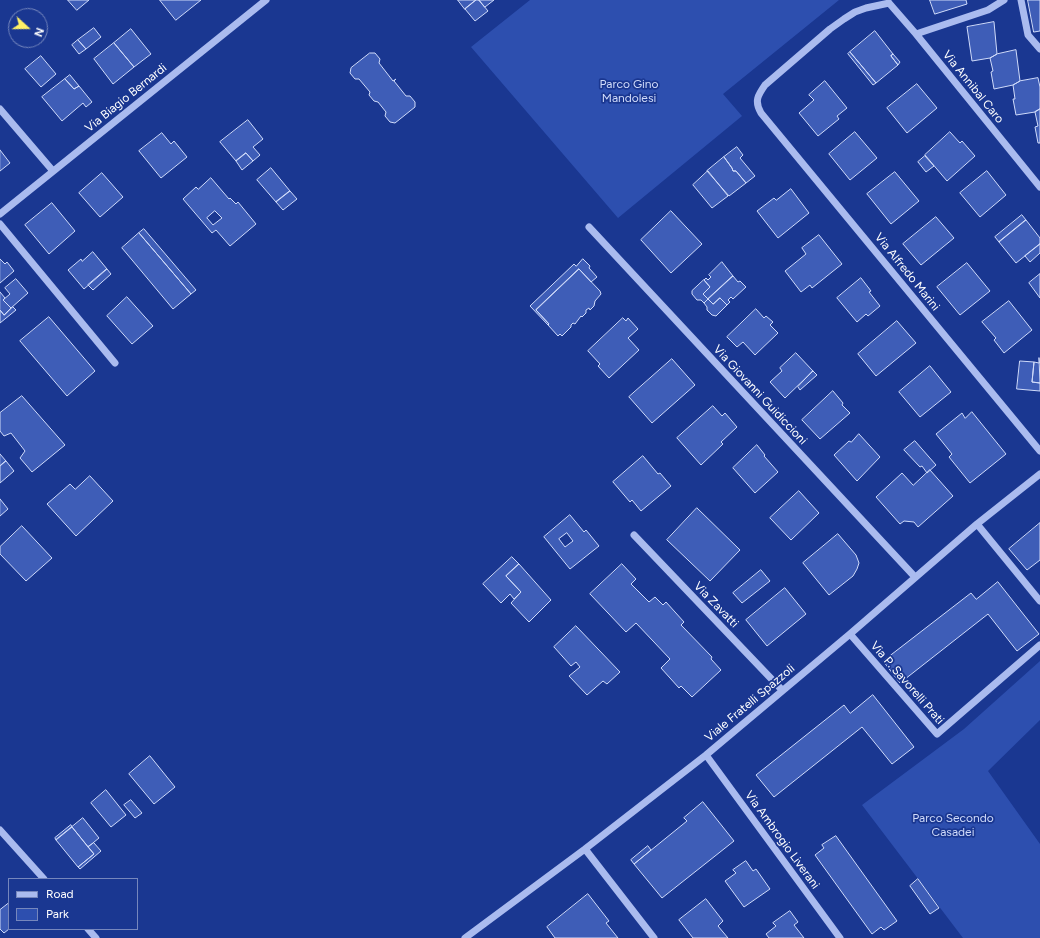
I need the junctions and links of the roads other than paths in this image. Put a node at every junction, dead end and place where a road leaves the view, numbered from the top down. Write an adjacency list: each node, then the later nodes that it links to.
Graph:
1 (266, 0): 8 (street, Via Biagio Bernardi)
2 (1004, 0): 5 (street)
3 (1021, 0): 6 (street)
4 (888, 1): 5 (street, Via Annibal Caro); 14 (street, Via Alfredo Marini)
5 (916, 34): 9 (street, Via Annibal Caro)
6 (1040, 49)
7 (0, 109): 8 (street)
8 (53, 172): 10 (street, Via Biagio Bernardi)
9 (1040, 186)
10 (0, 214)
11 (0, 224): 13 (street)
12 (589, 227): 18 (street, Via Giovanni Guidiccioni)
13 (115, 364)
14 (1040, 451)
15 (1040, 474): 16 (street, Viale Fratelli Spazzoli)
16 (977, 524): 18 (street, Viale Fratelli Spazzoli); 19 (street)
17 (634, 535): 22 (street, Via Zavatti)
18 (916, 577): 20 (street, Viale Fratelli Spazzoli)
19 (1040, 601)
20 (850, 634): 21 (street, Via P. Savorelli Prati); 22 (street, Viale Fratelli Spazzoli)
21 (1040, 645)
22 (782, 690): 23 (street, Viale Fratelli Spazzoli)
23 (706, 755): 25 (street, Viale Fratelli Spazzoli); 31 (street, Via Ambrogio Liverani)
24 (0, 830): 26 (street)
25 (585, 849): 29 (street, Viale Fratelli Spazzoli); 30 (street)
26 (43, 878)
27 (89, 930): 28 (street)
28 (96, 938)
29 (465, 938)
30 (654, 938)
31 (840, 938)

